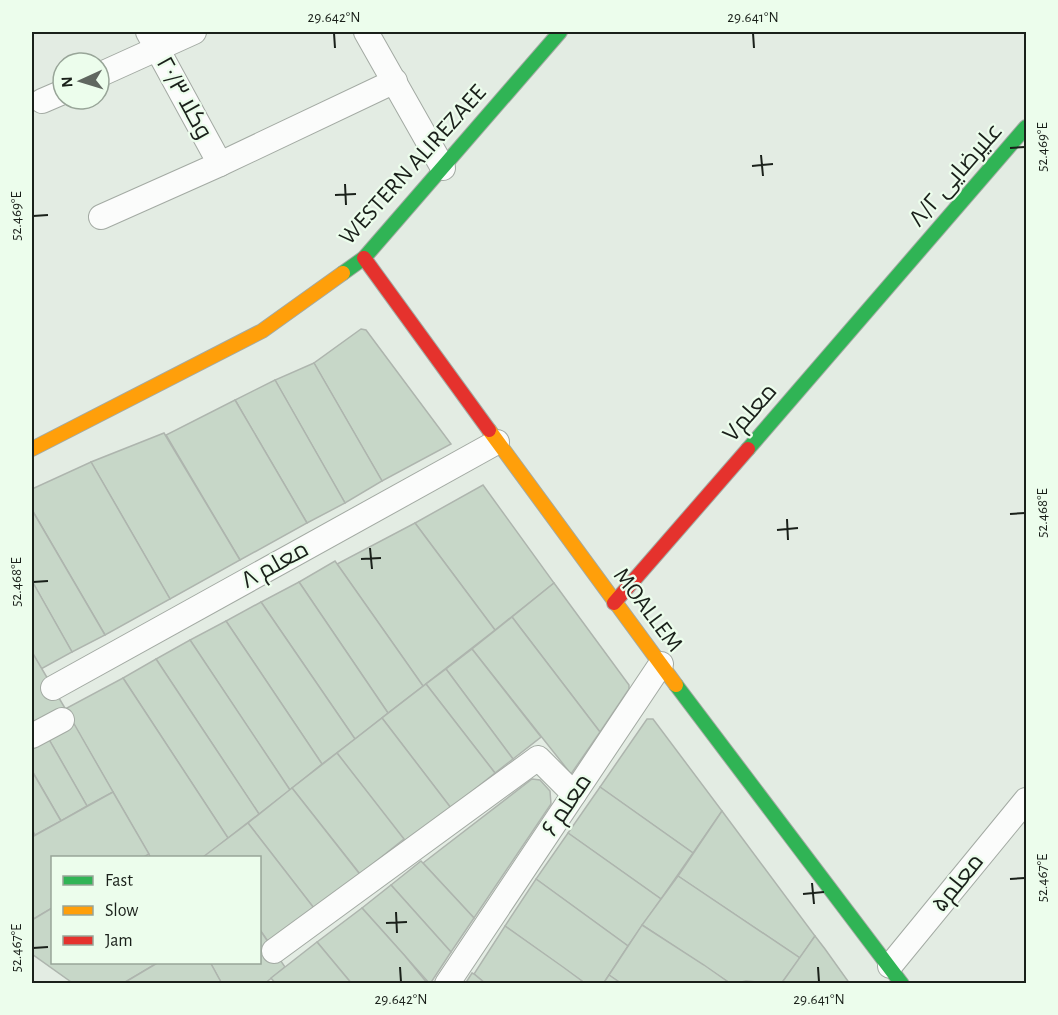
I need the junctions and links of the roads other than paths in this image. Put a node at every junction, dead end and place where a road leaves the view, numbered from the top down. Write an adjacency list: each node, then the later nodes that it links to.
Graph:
1 (194, 32): 4 (street)
2 (366, 32): 6 (street)
3 (560, 32): 9 (street, WESTERN ALIREZAEE)
4 (152, 40): 5 (street); 8 (street, وکلا ۲۰/۳)
5 (111, 67)
6 (394, 81): 8 (street); 9 (street)
7 (1026, 127): 11 (street, علیرضایی ۸/۲)
8 (220, 164): 10 (street)
9 (442, 168): 12 (street, WESTERN ALIREZAEE)
10 (101, 217)
11 (919, 253): 15 (street, معلم۷)
12 (364, 258): 13 (street, MOALLEM); 14 (street, WESTERN ALIREZAEE)
13 (497, 442): 15 (street, MOALLEM); 17 (street, ۸ معلم)
14 (32, 449)
15 (615, 603): 16 (street, MOALLEM)
16 (661, 664): 20 (street, ۶ معلم); 23 (street, MOALLEM)
17 (53, 688)
18 (62, 720): 19 (street)
19 (32, 736)
20 (574, 794): 22 (street); 24 (street, ۶ معلم)
21 (1026, 800): 23 (street, معلم۵)
22 (274, 951)
23 (896, 975)
24 (447, 984)

